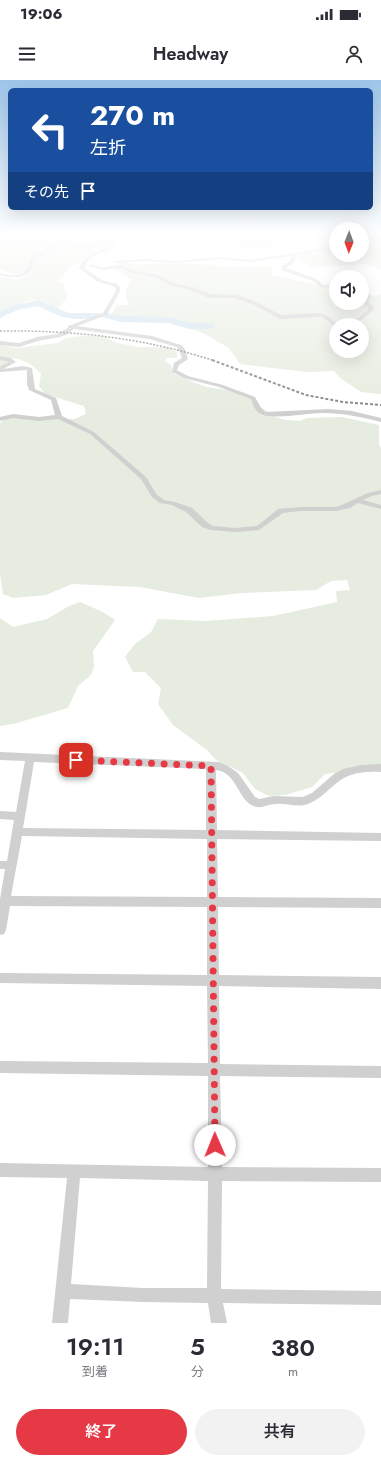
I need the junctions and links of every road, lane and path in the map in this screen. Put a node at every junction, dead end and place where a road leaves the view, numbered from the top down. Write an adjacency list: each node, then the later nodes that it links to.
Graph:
1 (117, 293): 6 (street)
2 (202, 293): 5 (street)
3 (369, 305): 4 (street)
4 (361, 318)
5 (329, 320)
6 (70, 327): 8 (street); 14 (street)
7 (0, 343): 8 (street)
8 (30, 346): 9 (street)
9 (6, 350)
10 (0, 358): 11 (street)
11 (0, 369): 12 (street)
12 (59, 417): 13 (street); 16 (street)
13 (0, 419)
14 (381, 420)
15 (381, 492): 16 (street)
16 (357, 501): 17 (street)
17 (381, 507)
18 (0, 756): 19 (street)
19 (30, 758): 20 (street); 23 (street)
20 (211, 766): 21 (street); 25 (street)
21 (381, 768)
22 (0, 815): 23 (street)
23 (20, 816): 24 (street)
24 (17, 832): 25 (street); 28 (street)
25 (212, 834): 26 (street); 29 (street)
26 (381, 837)
27 (0, 864): 28 (street)
28 (12, 864): 31 (street)
29 (212, 903): 30 (street); 31 (street); 34 (street)
30 (381, 903)
31 (3, 909): 32 (street)
32 (0, 930)
33 (0, 978): 34 (street)
34 (213, 980): 35 (street); 37 (street)
35 (381, 983)
36 (0, 1067): 37 (street)
37 (214, 1070): 38 (street); 41 (street)
38 (381, 1072)
39 (0, 1170): 40 (street)
40 (74, 1172): 41 (street); 43 (street)
41 (215, 1174): 42 (street); 44 (street)
42 (381, 1175)
43 (63, 1292): 44 (street); 46 (street)
44 (214, 1295): 45 (street); 47 (street)
45 (381, 1298)
46 (60, 1323)
47 (219, 1323)

